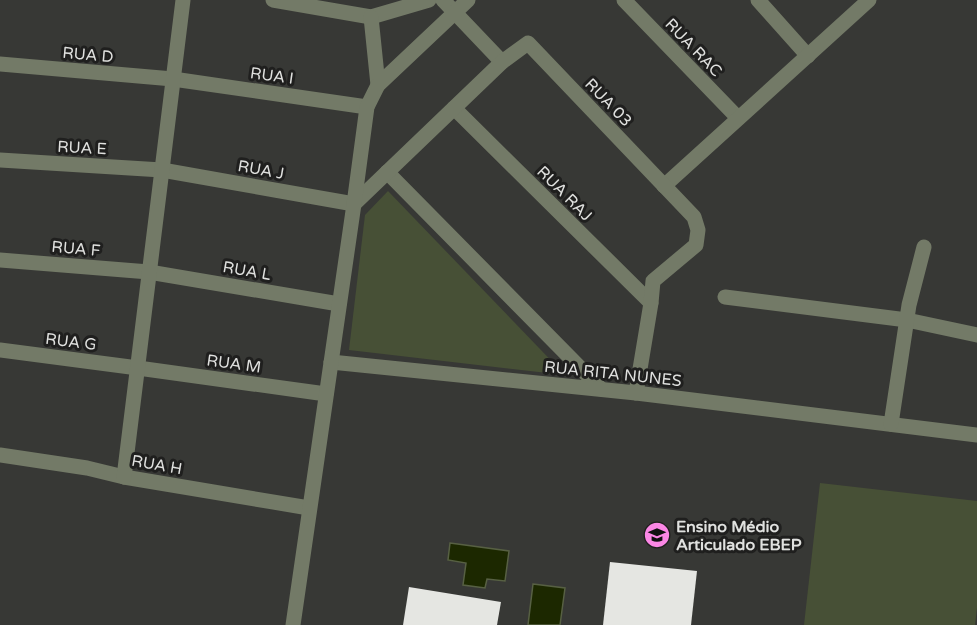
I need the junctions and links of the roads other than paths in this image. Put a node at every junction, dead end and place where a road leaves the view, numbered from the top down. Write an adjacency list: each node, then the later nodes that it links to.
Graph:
1 (183, 0): 14 (street)
2 (273, 0): 10 (street)
3 (429, 0): 10 (street)
4 (443, 0): 9 (street)
5 (468, 0): 9 (street)
6 (624, 0): 18 (street, RUA RAC)
7 (758, 0): 11 (street)
8 (869, 0): 11 (street)
9 (454, 12): 12 (street); 15 (street)
10 (371, 16): 15 (street)
11 (808, 56): 18 (street)
12 (502, 62): 17 (street); 22 (street, RUA 03)
13 (0, 64): 14 (street, RUA D)
14 (173, 79): 16 (street, RUA I); 20 (street)
15 (378, 85): 16 (street)
16 (366, 107): 23 (street)
17 (454, 108): 21 (street); 28 (street, RUA RAJ)
18 (738, 118): 22 (street)
19 (0, 160): 20 (street, RUA E)
20 (162, 170): 23 (street, RUA J); 26 (street)
21 (387, 171): 23 (street); 35 (street)
22 (664, 186): 28 (street, RUA 03)
23 (354, 204): 29 (street)
24 (924, 248): 30 (street)
25 (0, 260): 26 (street, RUA F)
26 (149, 272): 29 (street, RUA L); 34 (street)
27 (724, 297): 30 (street)
28 (651, 303): 36 (street, RUA 03)
29 (339, 304): 33 (street)
30 (907, 320): 31 (street); 38 (street)
31 (977, 335)
32 (0, 350): 34 (street, RUA G)
33 (331, 362): 35 (street, RUA RITA NUNES); 37 (street)
34 (138, 368): 37 (street, RUA M); 41 (street)
35 (601, 389): 36 (street, RUA RITA NUNES)
36 (636, 393): 38 (street, RUA RITA NUNES)
37 (326, 394): 42 (street)
38 (891, 424): 39 (street, RUA RITA NUNES)
39 (977, 435)
40 (0, 454): 41 (street, RUA H)
41 (124, 477): 42 (street, RUA H)
42 (309, 508): 43 (street)
43 (293, 625)

